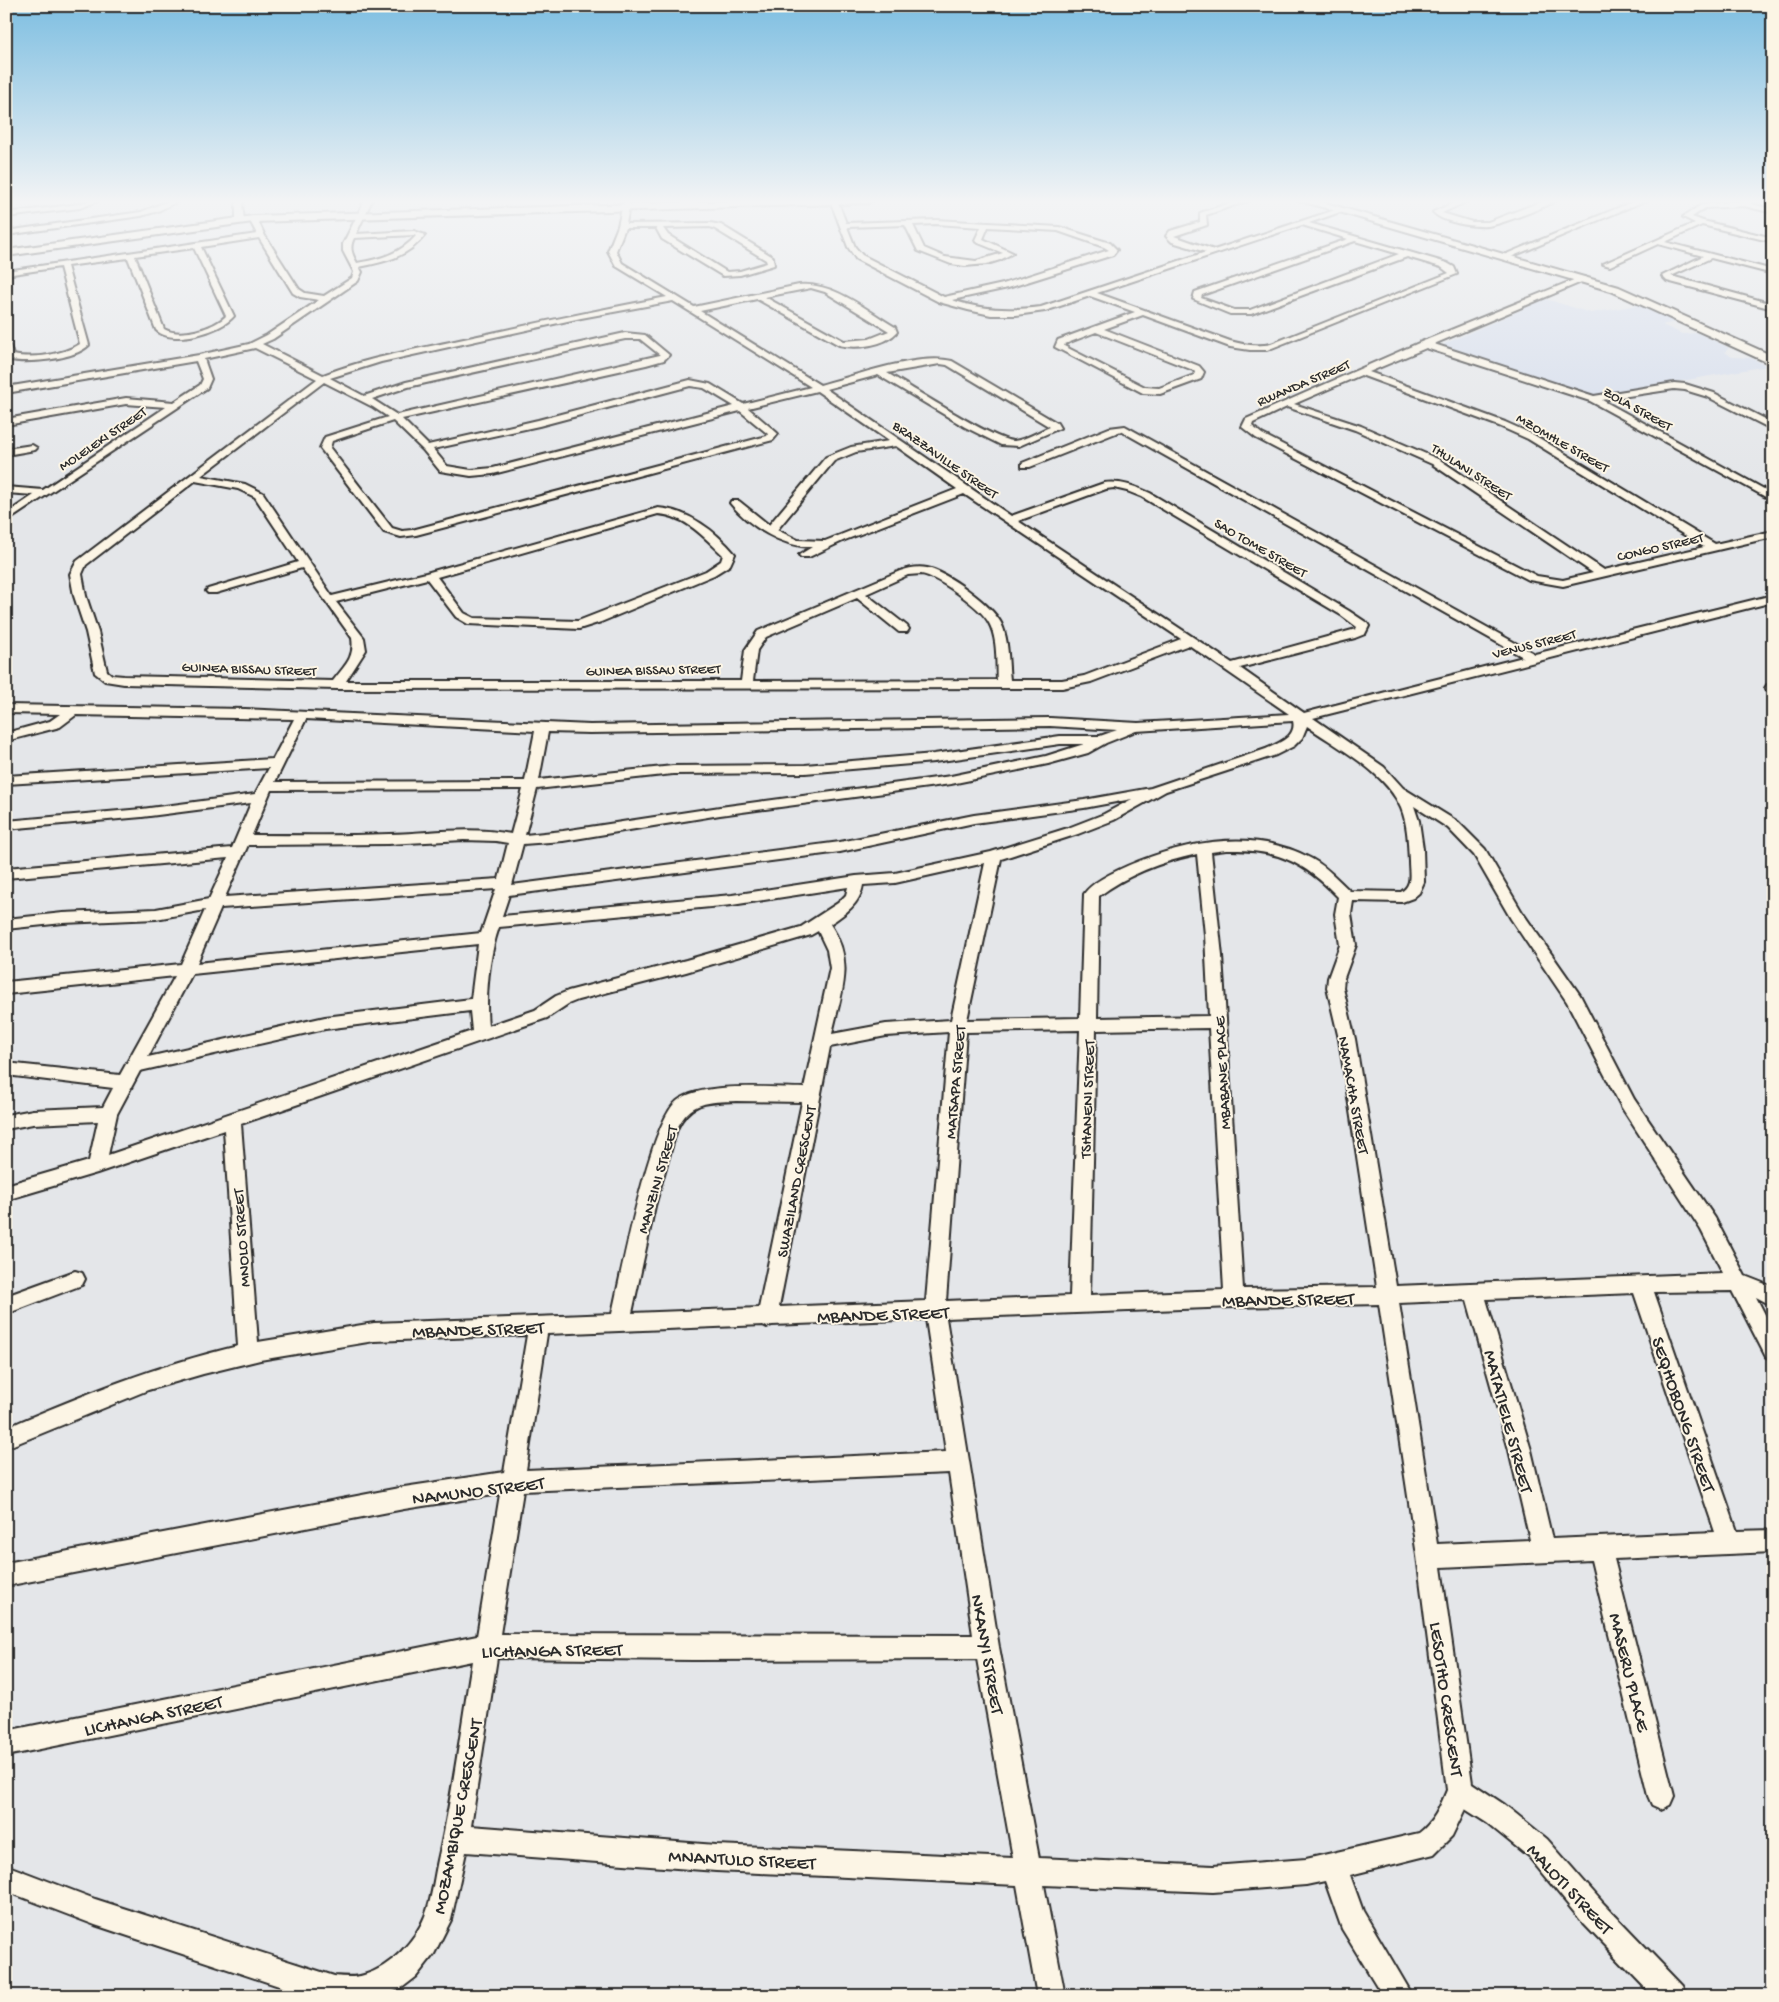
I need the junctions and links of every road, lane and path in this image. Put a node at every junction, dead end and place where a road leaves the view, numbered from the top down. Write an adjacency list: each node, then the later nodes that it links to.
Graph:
1 (71, 293): 28 (street)
2 (146, 293): 3 (street)
3 (219, 293)
4 (300, 293): 20 (street)
5 (334, 293): 20 (street)
6 (668, 293): 19 (street, BRAZZAVILLE STREET)
7 (770, 293): 18 (street)
8 (832, 293): 18 (street)
9 (929, 293): 21 (street)
10 (971, 293): 21 (street)
11 (1200, 293): 12 (street)
12 (1301, 293)
13 (1404, 293): 24 (street)
14 (1547, 293): 26 (street, RWANDA STREET)
15 (1625, 293): 30 (street)
16 (1723, 293): 22 (street)
17 (1092, 294): 21 (street); 24 (street)
18 (758, 296): 23 (street)
19 (676, 298): 23 (street, BRAZZAVILLE STREET); 33 (street)
20 (325, 299): 27 (street)
21 (941, 300)
22 (1773, 307)
23 (693, 310): 34 (street, BRAZZAVILLE STREET)
24 (1144, 312): 25 (street)
25 (1096, 329): 25 (street)
26 (1424, 344): 31 (street, RWANDA STREET); 37 (street, ZOLA STREET)
27 (256, 345): 29 (street); 33 (street)
28 (6, 346)
29 (199, 358): 35 (street); 39 (street, MOLELEKI STREET)
30 (1770, 358)
31 (1361, 372): 38 (street, RWANDA STREET); 60 (street, MZOMHLE STREET)
32 (881, 373): 32 (street); 34 (street)
33 (325, 377): 36 (street); 49 (street)
34 (819, 388): 40 (street); 44 (street, BRAZZAVILLE STREET)
35 (6, 390)
36 (366, 398): 41 (street); 41 (street)
37 (1594, 399): 43 (street); 53 (street, ZOLA STREET)
38 (1286, 404): 63 (street, THULANI STREET); 65 (street, RWANDA STREET)
39 (174, 405): 42 (street, MOLELEKI STREET); 52 (street, MOLELEKI STREET)
40 (741, 407): 41 (street); 46 (street); 46 (street)
41 (395, 418): 46 (street)
42 (6, 422)
43 (1773, 427)
44 (899, 443): 51 (street, BRAZZAVILLE STREET); 57 (street)
45 (32, 448): 47 (street)
46 (426, 448)
47 (6, 452)
48 (1026, 466): 72 (street)
49 (194, 478): 62 (street); 75 (street, GUINEA BISSAU STREET)
50 (6, 490): 52 (street)
51 (965, 490): 56 (street, BRAZZAVILLE STREET); 59 (street)
52 (45, 493): 55 (street, MOLELEKI STREET)
53 (1773, 498)
54 (735, 503): 57 (street)
55 (6, 519)
56 (1010, 520): 71 (street, BRAZZAVILLE STREET); 73 (street, SAO TOME STREET)
57 (770, 530): 59 (street)
58 (1773, 534): 60 (street, CONGO STREET)
59 (825, 544): 61 (street)
60 (1714, 548): 63 (street, CONGO STREET)
61 (805, 555)
62 (304, 564): 66 (street); 69 (street)
63 (1603, 574): 65 (street, CONGO STREET)
64 (430, 575): 64 (street); 69 (street)
65 (1554, 583)
66 (212, 590)
67 (858, 593): 70 (street); 74 (street); 76 (street)
68 (1773, 598): 72 (street, VENUS STREET)
69 (329, 600): 75 (street)
70 (903, 629)
71 (1190, 640): 73 (street, BRAZZAVILLE STREET); 76 (street, GUINEA BISSAU STREET)
72 (1533, 658): 80 (street, VENUS STREET)
73 (1230, 667): 80 (street, BRAZZAVILLE STREET)
74 (747, 683): 75 (street, GUINEA BISSAU STREET); 76 (street, GUINEA BISSAU STREET)
75 (337, 685)
76 (1004, 685)
77 (6, 708): 78 (street)
78 (72, 712): 79 (street); 83 (street)
79 (302, 715): 82 (street); 85 (street)
80 (1301, 717): 81 (street, VENUS STREET); 88 (street); 89 (street)
81 (1138, 726): 82 (street); 84 (street)
82 (542, 728): 87 (street)
83 (6, 736)
84 (1101, 740): 87 (street); 92 (street)
85 (276, 763): 86 (street); 90 (street)
86 (6, 780)
87 (531, 785): 90 (street); 92 (street)
88 (1162, 788): 95 (street); 98 (street)
89 (1399, 791): 99 (street); 123 (street)
90 (263, 792): 91 (street); 93 (street)
91 (6, 824)
92 (516, 840): 93 (street); 98 (street)
93 (240, 846): 96 (street); 100 (street)
94 (1203, 848): 99 (street); 108 (street, MBABANE PLACE); 109 (street, TSHANENI STREET)
95 (994, 856): 97 (street); 110 (street, MATSAPA STREET)
96 (6, 873)
97 (856, 881): 101 (street); 102 (street)
98 (504, 887): 100 (street); 101 (street)
99 (1346, 896): 126 (street, NAMACHA STREET)
100 (214, 903): 103 (street); 105 (street)
101 (492, 922): 104 (street)
102 (821, 923): 111 (street); 112 (street, SWAZILAND CRESCENT)
103 (6, 924)
104 (487, 938): 105 (street); 107 (street)
105 (186, 970): 106 (street); 113 (street)
106 (6, 988)
107 (478, 1004): 111 (street); 113 (street)
108 (1217, 1022): 109 (street); 127 (street, MBABANE PLACE)
109 (1088, 1023): 110 (street); 129 (street, TSHANENI STREET)
110 (958, 1026): 112 (street); 131 (street, MATSAPA STREET)
111 (481, 1034): 118 (street)
112 (822, 1044): 116 (street, SWAZILAND CRESCENT)
113 (134, 1066): 115 (street)
114 (6, 1070): 115 (street)
115 (124, 1082): 117 (street)
116 (812, 1095): 132 (street, SWAZILAND CRESCENT); 133 (street, MANZINI STREET)
117 (108, 1114): 119 (street); 120 (street)
118 (232, 1121): 120 (street); 136 (street, MNOLO STREET)
119 (6, 1122)
120 (97, 1166): 121 (street)
121 (6, 1193)
122 (75, 1279): 130 (street)
123 (1740, 1283): 124 (street, MBANDE STREET); 128 (street, MBANDE STREET); 135 (street)
124 (1641, 1284): 125 (street, MBANDE STREET); 141 (street, SEQHOBONG STREET)
125 (1474, 1292): 126 (street, MBANDE STREET); 143 (street, MATATIELE STREET)
126 (1388, 1295): 127 (street, MBANDE STREET); 144 (street, LESOTHO CRESCENT)
127 (1234, 1298): 129 (street, MBANDE STREET)
128 (1773, 1298)
129 (1080, 1304): 131 (street, MBANDE STREET)
130 (6, 1305)
131 (934, 1310): 132 (street, MBANDE STREET); 138 (street, NKANYI STREET)
132 (767, 1318): 133 (street, MBANDE STREET)
133 (620, 1323): 134 (street, MBANDE STREET)
134 (538, 1326): 136 (street, MBANDE STREET); 139 (street, MOZAMBIQUE CRESCENT)
135 (1773, 1351)
136 (249, 1354): 137 (street, MBANDE STREET)
137 (6, 1438)
138 (958, 1462): 139 (street, NAMUNO STREET); 147 (street, NKANYI STREET)
139 (514, 1480): 145 (street, NAMUNO STREET); 146 (street, MOZAMBIQUE CRESCENT)
140 (1773, 1541): 141 (street)
141 (1730, 1544): 142 (street)
142 (1600, 1549): 143 (street); 150 (street, MASERU PLACE)
143 (1544, 1551): 144 (street)
144 (1428, 1556): 149 (street, LESOTHO CRESCENT)
145 (6, 1574)
146 (486, 1646): 147 (street, LICHANGA STREET); 148 (street, LICHANGA STREET); 151 (street, MOZAMBIQUE CRESCENT)
147 (986, 1648): 153 (street, NKANYI STREET)
148 (6, 1744)
149 (1460, 1790): 152 (street, LESOTHO CRESCENT); 157 (street, MALOTI STREET)
150 (1661, 1796)
151 (456, 1838): 153 (street, MNANTULO STREET); 154 (street, MOZAMBIQUE CRESCENT)
152 (1333, 1866): 153 (street, LESOTHO CRESCENT); 156 (street)
153 (1029, 1872): 155 (street, NKANYI STREET)
154 (6, 1878)
155 (1051, 1996)
156 (1399, 1996)
157 (1673, 1996)

